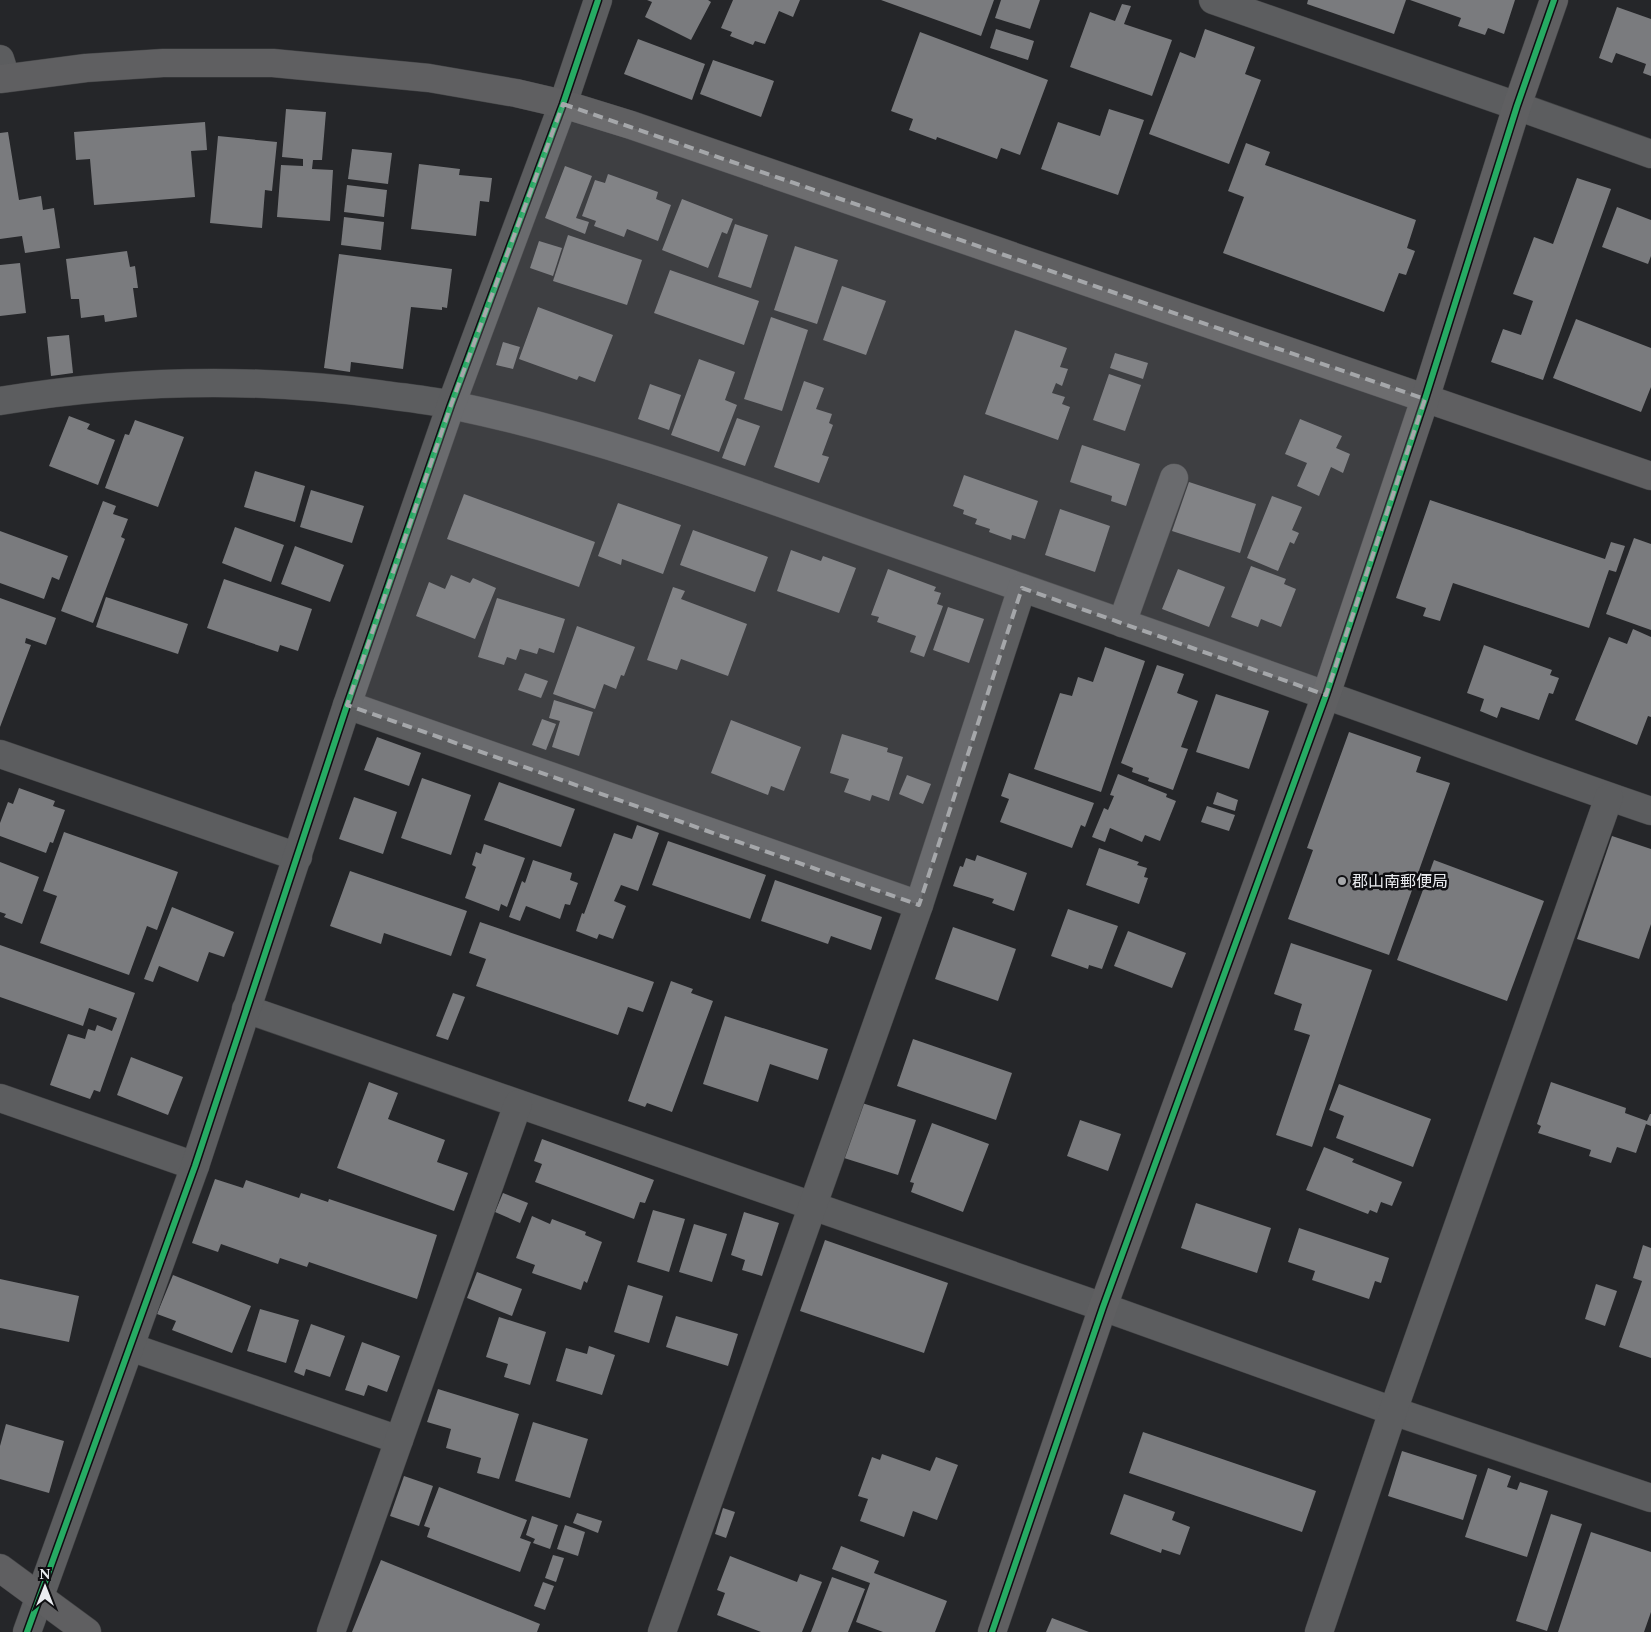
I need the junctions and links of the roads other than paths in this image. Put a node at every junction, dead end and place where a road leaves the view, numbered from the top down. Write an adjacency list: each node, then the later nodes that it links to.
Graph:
1 (598, 0): 5 (street)
2 (1554, 0): 6 (street)
3 (1228, 2): 6 (street)
4 (2, 72): 5 (street)
5 (563, 104): 8 (street); 10 (street)
6 (1517, 106): 7 (street); 8 (street)
7 (1651, 154)
8 (1425, 399): 11 (street); 15 (street)
9 (0, 401): 10 (street)
10 (451, 405): 13 (street); 16 (street)
11 (1651, 476)
12 (1174, 478): 14 (street)
13 (1022, 588): 14 (street); 21 (street)
14 (1122, 623): 15 (street)
15 (1326, 695): 18 (street); 27 (street)
16 (347, 705): 20 (street); 21 (street)
17 (0, 754): 20 (street)
18 (1609, 797): 19 (street); 29 (street)
19 (1651, 811)
20 (298, 857): 22 (street)
21 (919, 905): 26 (street)
22 (246, 1009): 24 (street); 25 (street)
23 (0, 1098): 25 (street)
24 (518, 1104): 26 (street); 30 (street)
25 (195, 1166): 28 (street)
26 (813, 1206): 27 (street); 37 (street)
27 (1103, 1307): 29 (street); 38 (street)
28 (130, 1347): 30 (street); 33 (street)
29 (1393, 1411): 31 (street); 39 (street)
30 (399, 1440): 36 (street)
31 (1651, 1498)
32 (0, 1568): 33 (street)
33 (39, 1596): 34 (street); 35 (street)
34 (27, 1632)
35 (88, 1632)
36 (331, 1632)
37 (662, 1632)
38 (992, 1632)
39 (1319, 1632)

